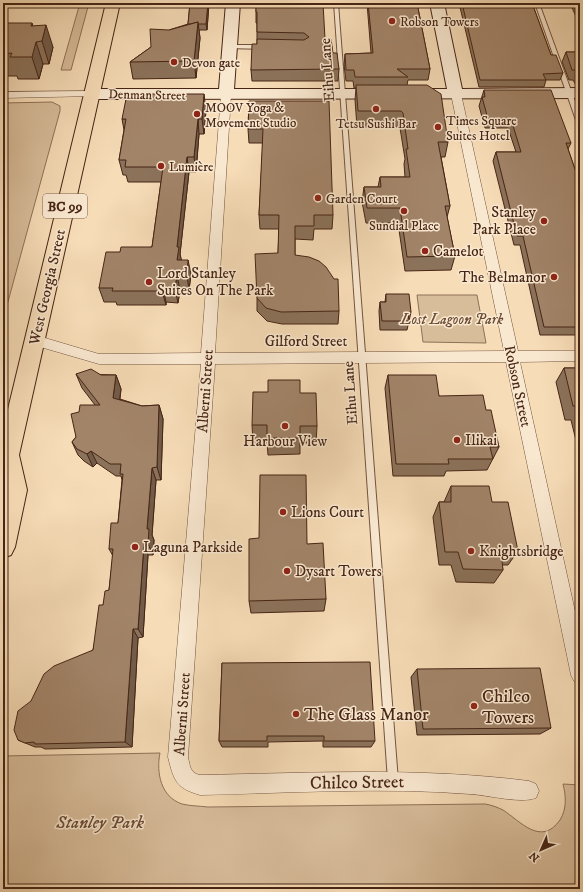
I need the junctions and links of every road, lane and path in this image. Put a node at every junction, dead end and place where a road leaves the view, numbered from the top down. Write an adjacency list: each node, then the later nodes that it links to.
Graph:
1 (113, 3): 9 (highway, West Georgia Street / BC 99)
2 (233, 3): 6 (main road, Alberni Street)
3 (336, 3): 10 (lane, Eihu Lane)
4 (437, 3): 11 (main road, Robson Street)
5 (537, 3): 8 (lane)
6 (229, 47): 7 (lane); 13 (main road, Alberni Street)
7 (273, 47)
8 (575, 93): 11 (main road, Denman Street); 14 (lane)
9 (91, 94): 12 (street, Denman Street); 13 (main road, Denman Street); 15 (highway, West Georgia Street / BC 99)
10 (343, 94): 11 (main road, Denman Street); 13 (main road, Denman Street); 19 (lane, Eihu Lane)
11 (456, 94): 16 (street, Robson Street)
12 (3, 95)
13 (226, 95): 18 (street, Alberni Street)
14 (580, 123)
15 (35, 340): 18 (street, Gilford Street); 20 (highway, West Georgia Street / BC 99)
16 (512, 356): 17 (street, Gilford Street); 19 (street, Gilford Street); 22 (street, Robson Street)
17 (580, 356)
18 (208, 358): 19 (street, Gilford Street); 23 (street, Alberni Street)
19 (362, 358): 24 (lane, Eihu Lane)
20 (6, 458): 21 (highway, West Georgia Street / BC 99)
21 (3, 547)
22 (580, 674)
23 (186, 778): 24 (street, Chilco Street)
24 (392, 781): 25 (street, Chilco Street)
25 (529, 790)

